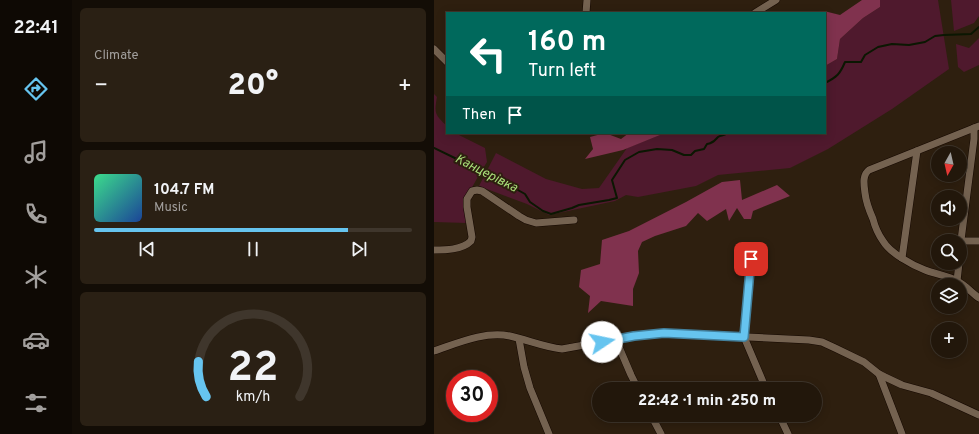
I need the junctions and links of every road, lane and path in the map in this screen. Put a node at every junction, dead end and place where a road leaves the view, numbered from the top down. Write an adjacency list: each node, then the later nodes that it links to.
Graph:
1 (587, 0): 3 (street)
2 (776, 0): 4 (street)
3 (586, 12)
4 (757, 12)
5 (434, 49): 6 (street)
6 (446, 61)
7 (976, 127): 8 (street); 10 (street)
8 (917, 152): 14 (street); 14 (street)
9 (574, 220): 13 (street)
10 (961, 234)
11 (979, 241): 12 (street)
12 (967, 243)
13 (434, 250)
14 (902, 258): 16 (street)
15 (751, 259): 19 (street)
16 (948, 278)
17 (967, 289): 18 (street)
18 (979, 298)
19 (744, 337): 21 (street); 23 (street); 25 (street)
20 (519, 339): 21 (street); 22 (street); 29 (street)
21 (616, 340): 24 (street)
22 (434, 351)
23 (879, 374): 26 (street); 32 (street)
24 (634, 382)
25 (763, 382)
26 (979, 415)
27 (655, 422): 30 (street)
28 (782, 422): 31 (street)
29 (549, 434)
30 (661, 434)
31 (788, 434)
32 (902, 434)

